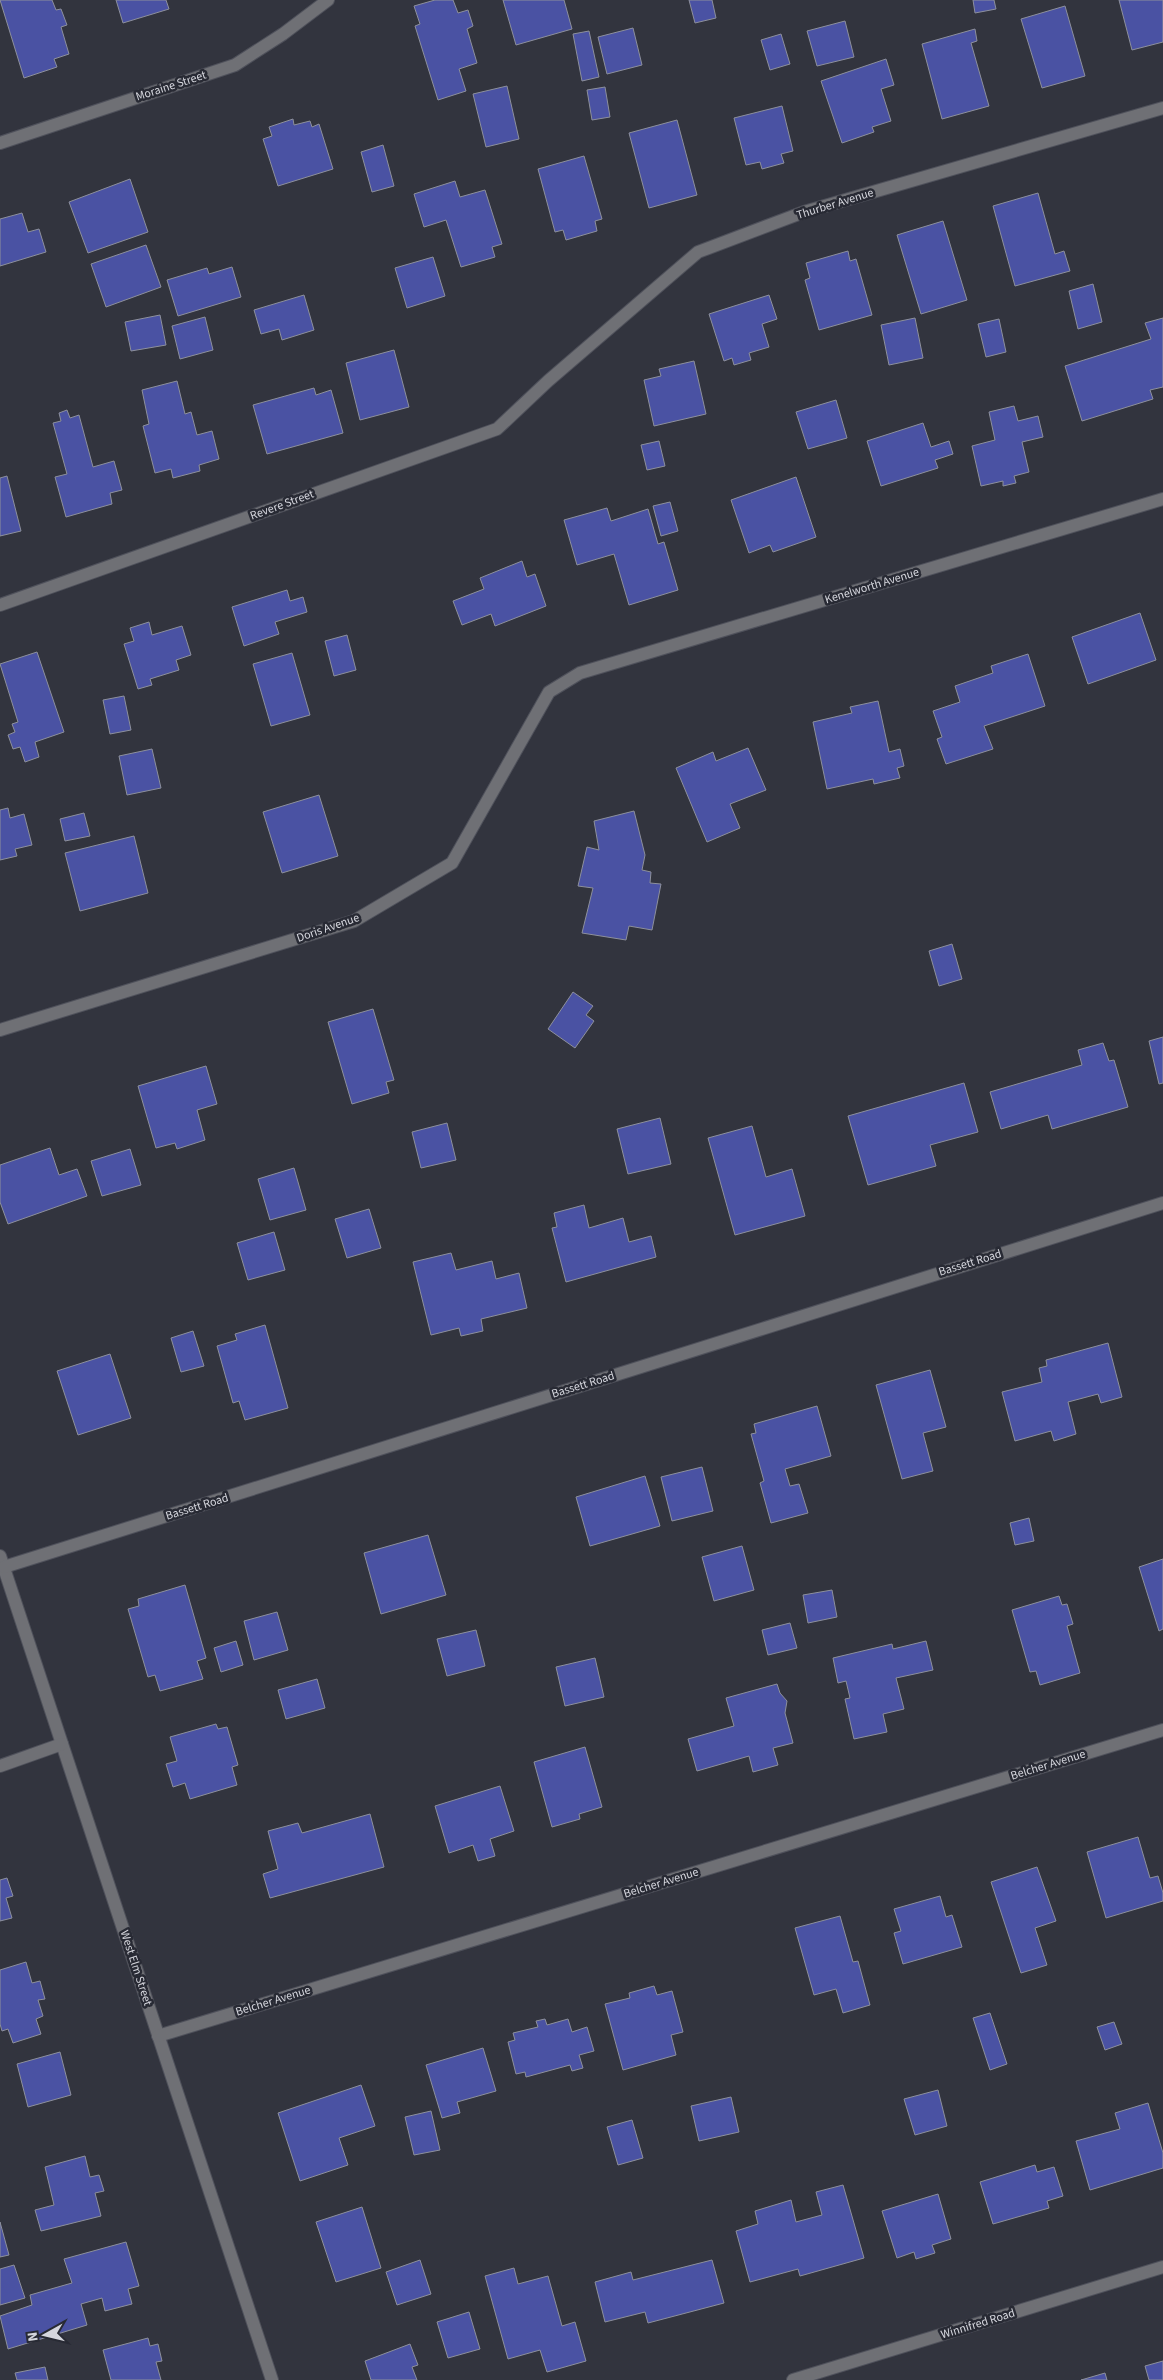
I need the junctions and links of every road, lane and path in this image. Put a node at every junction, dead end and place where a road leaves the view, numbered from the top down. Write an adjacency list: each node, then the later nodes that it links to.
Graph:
1 (328, 0): 3 (street, Moraine Street)
2 (1163, 108): 4 (street, Thurber Avenue)
3 (0, 143)
4 (548, 381): 6 (street, Revere Street)
5 (1163, 499): 7 (street, Kenelworth Avenue)
6 (0, 605)
7 (580, 673): 8 (street, Doris Avenue)
8 (0, 1030)
9 (1163, 1202): 10 (street, Bassett Road)
10 (2, 1562): 12 (street, West Elm Street)
11 (1163, 1730): 14 (street, Belcher Avenue)
12 (62, 1744): 13 (street); 14 (street, West Elm Street)
13 (0, 1766)
14 (158, 2036): 16 (street, West Elm Street)
15 (1163, 2267): 17 (street, Winnifred Road)
16 (272, 2380)
17 (793, 2380)

